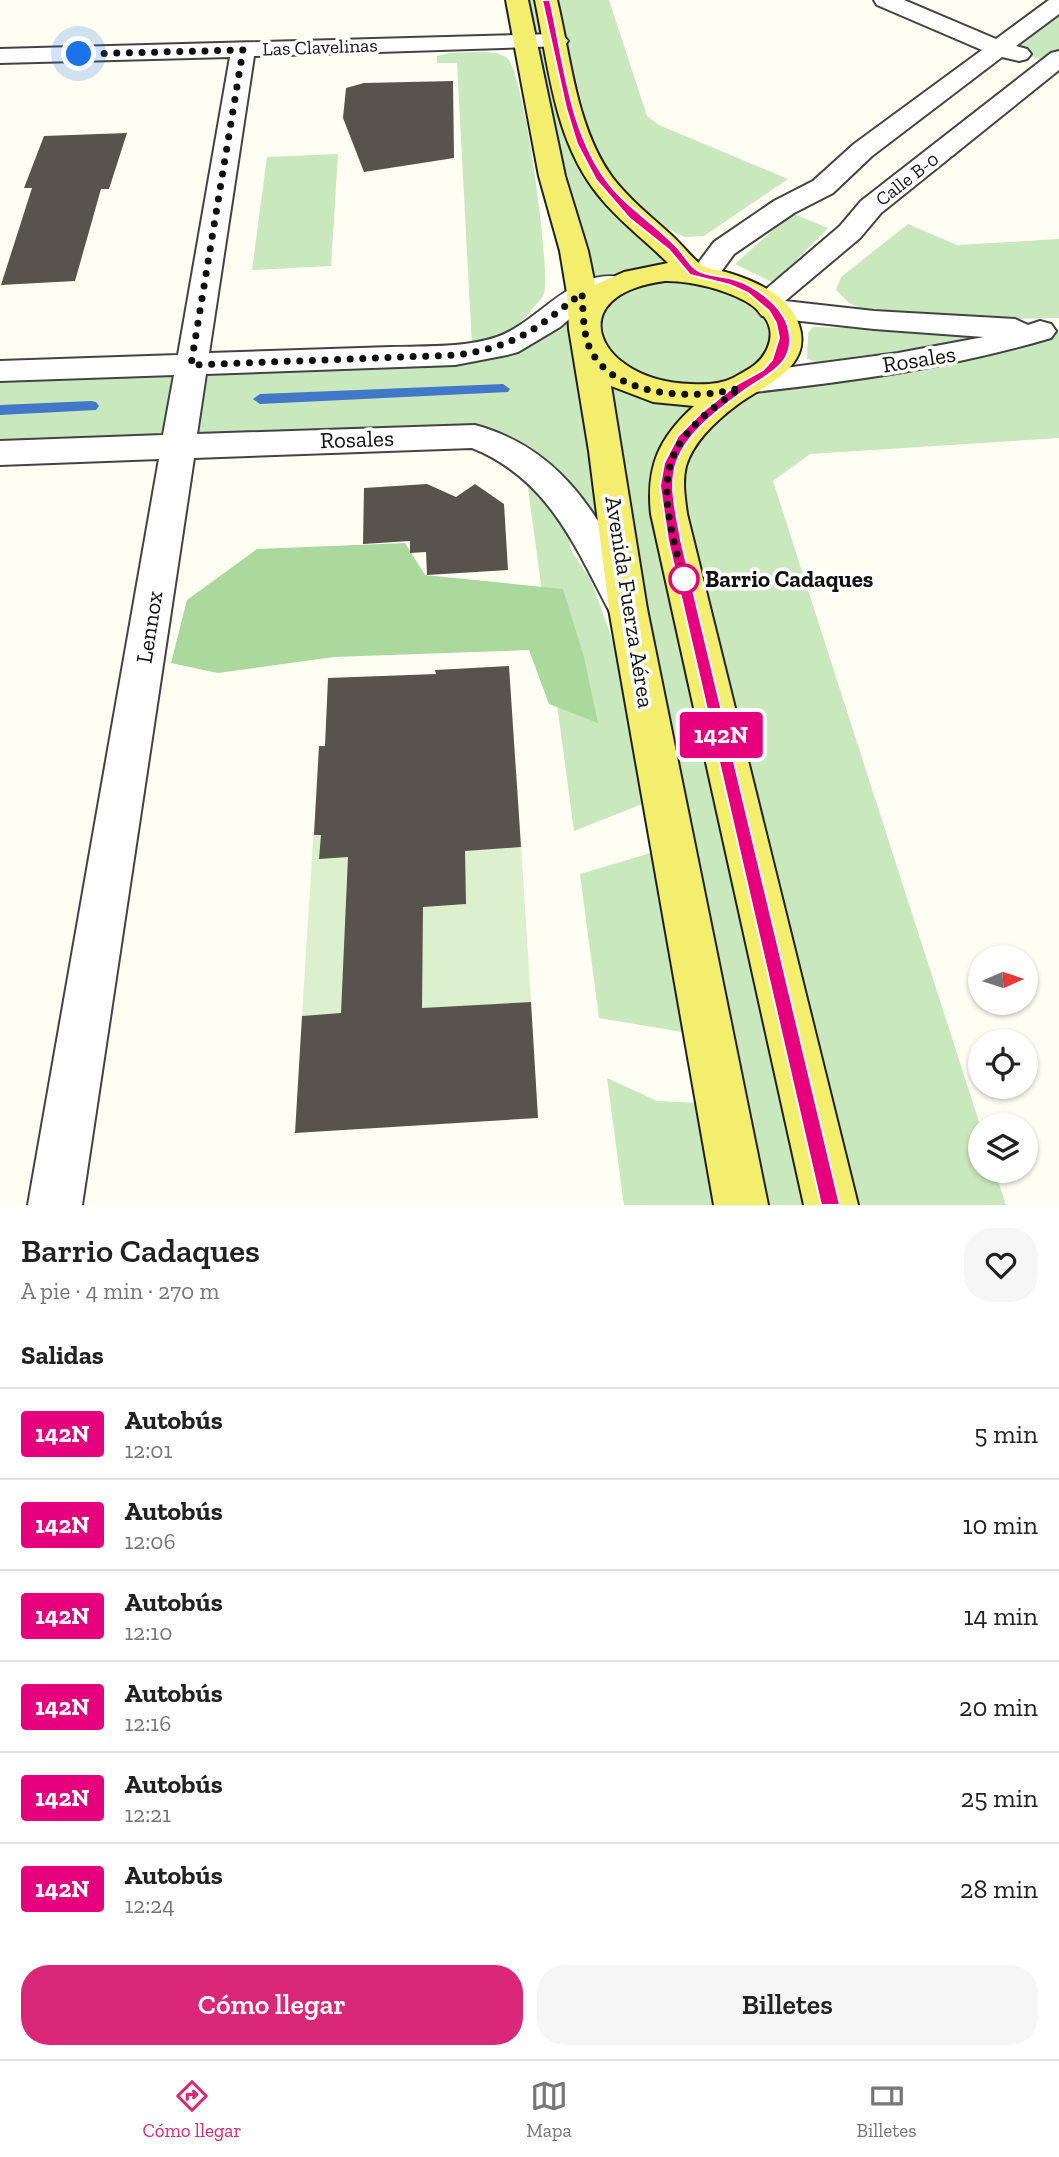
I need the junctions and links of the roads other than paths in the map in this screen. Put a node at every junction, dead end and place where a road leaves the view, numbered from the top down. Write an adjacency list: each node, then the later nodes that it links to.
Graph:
1 (517, 0): 6 (main road, Avenida Fuerza Aérea)
2 (546, 0): 5 (main road)
3 (885, 0): 7 (street)
4 (1059, 2): 7 (street)
5 (556, 41): 6 (street, Las Clavelinas); 11 (main road)
6 (525, 42): 8 (street, Las Clavelinas); 13 (main road, Avenida Fuerza Aérea)
7 (1000, 49): 10 (street); 11 (street)
8 (243, 50): 9 (street, Las Clavelinas); 17 (street, Lennox)
9 (0, 57)
10 (1057, 61): 14 (street, Calle B-0)
11 (699, 273): 12 (main road); 14 (main road)
12 (628, 279): 13 (street); 16 (main road)
13 (582, 293): 16 (main road, Avenida Fuerza Aérea); 17 (street)
14 (769, 306): 15 (street, Rosales); 19 (main road)
15 (1050, 331): 19 (street, Rosales)
16 (586, 336): 19 (main road); 22 (main road, Avenida Fuerza Aérea)
17 (191, 365): 18 (street); 20 (street, Lennox)
18 (0, 371)
19 (747, 385): 25 (main road)
20 (178, 446): 21 (street, Rosales); 22 (street, Rosales); 23 (street, Lennox)
21 (0, 453)
22 (628, 610): 24 (main road, Avenida Fuerza Aérea)
23 (55, 1205)
24 (741, 1205)
25 (831, 1205)

